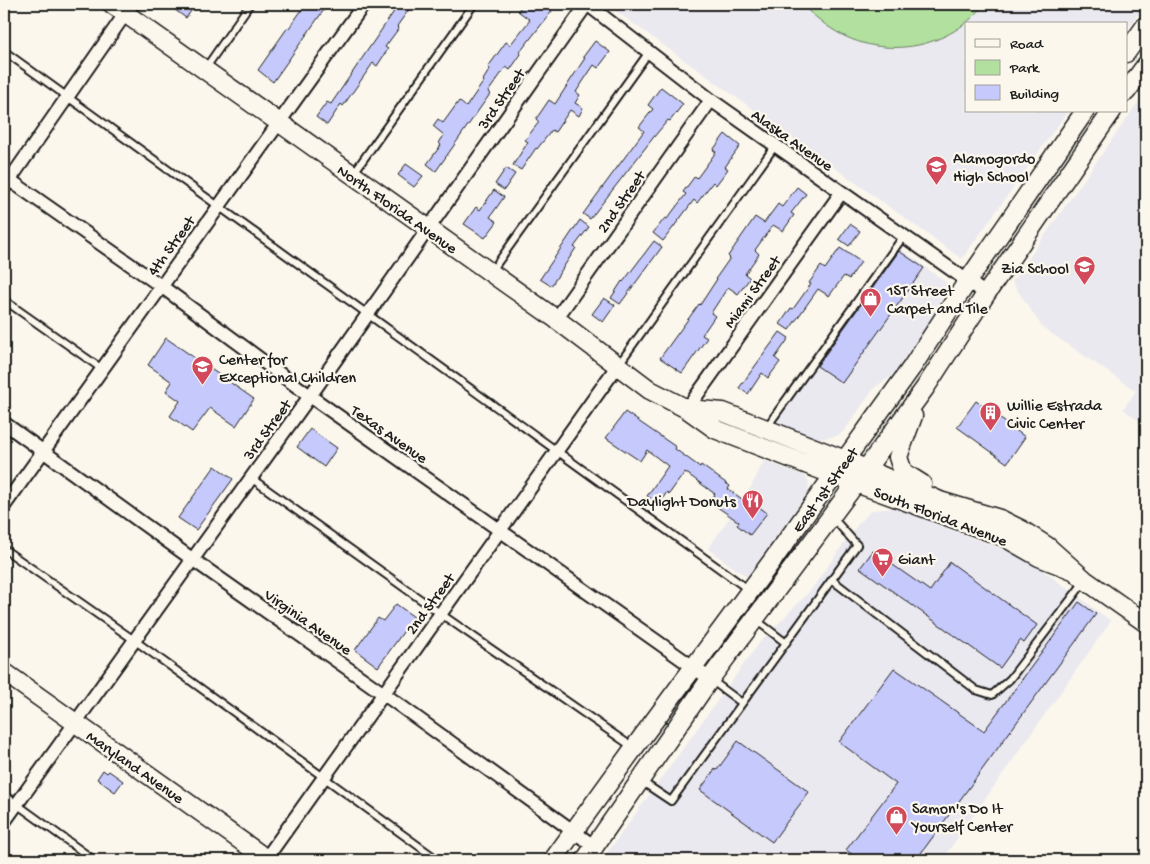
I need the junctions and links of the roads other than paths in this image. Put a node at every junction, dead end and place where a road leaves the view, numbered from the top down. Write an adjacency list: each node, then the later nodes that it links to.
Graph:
1 (250, 4): 11 (lane)
2 (364, 4): 17 (street, 4th Street)
3 (474, 4): 19 (lane)
4 (587, 4): 9 (street, Alaska Avenue); 23 (street, 3rd Street)
5 (123, 7): 11 (main road, North Florida Avenue); 13 (street)
6 (1146, 25): 7 (main road)
7 (1128, 50)
8 (4, 52): 13 (lane)
9 (649, 52): 14 (street, Alaska Avenue); 25 (lane)
10 (1146, 65): 12 (main road)
11 (204, 70): 17 (main road, North Florida Avenue)
12 (1128, 89)
13 (68, 96): 20 (street); 22 (lane)
14 (711, 100): 18 (street, Alaska Avenue); 31 (street, 2nd Street)
15 (1084, 112): 26 (main road, East 1st Street)
16 (1111, 112): 28 (main road, East 1st Street)
17 (278, 122): 19 (main road, North Florida Avenue); 22 (street, 4th Street)
18 (775, 146): 21 (street, Alaska Avenue); 32 (lane)
19 (352, 175): 23 (main road, North Florida Avenue)
20 (6, 181): 27 (street, Texas Avenue)
21 (841, 193): 24 (street, Alaska Avenue); 36 (street, Miami Street)
22 (218, 206): 27 (street, 4th Street); 30 (lane)
23 (427, 229): 25 (main road, North Florida Avenue); 30 (street, 3rd Street)
24 (903, 237): 26 (street, Alaska Avenue); 38 (lane)
25 (490, 273): 31 (main road, North Florida Avenue)
26 (968, 282): 28 (street, Alaska Avenue); 41 (main road, East 1st Street)
27 (161, 286): 33 (street, 4th Street); 35 (street, Texas Avenue)
28 (986, 294): 34 (main road, East 1st Street)
29 (4, 300): 33 (lane)
30 (367, 314): 35 (street, 3rd Street); 40 (lane)
31 (556, 319): 32 (main road, North Florida Avenue)
32 (618, 365): 36 (main road, North Florida Avenue); 40 (street, 2nd Street)
33 (102, 369): 39 (street, 4th Street)
34 (925, 388): 43 (main road, East 1st Street); 47 (main road)
35 (310, 396): 44 (street, 3rd Street); 48 (street, Texas Avenue)
36 (687, 408): 38 (main road, North Florida Avenue); 42 (main road, North Florida Avenue)
37 (4, 423): 39 (street, Virginia Avenue)
38 (766, 429): 41 (main road, North Florida Avenue)
39 (44, 451): 45 (street, 4th Street); 50 (street, Virginia Avenue)
40 (557, 452): 48 (street, 2nd Street); 53 (lane)
41 (845, 460): 42 (main road, East 1st Street); 43 (main road, North Florida Avenue)
42 (834, 475): 43 (main road, South Florida Avenue); 53 (main road, East 1st Street)
43 (862, 476): 46 (main road, East 1st Street); 47 (main road, South Florida Avenue); 51 (main road, South Florida Avenue)
44 (251, 478): 50 (street, 3rd Street); 54 (lane)
45 (4, 506)
46 (832, 516): 52 (lane); 55 (main road, East 1st Street)
47 (1000, 519): 51 (main road, South Florida Avenue)
48 (500, 531): 54 (street, 2nd Street); 59 (street, Texas Avenue)
49 (4, 549): 57 (lane)
50 (192, 559): 57 (street, 3rd Street); 62 (street, Virginia Avenue)
51 (1079, 575): 52 (lane); 56 (main road, South Florida Avenue)
52 (832, 580): 58 (lane)
53 (750, 591): 59 (main road, East 1st Street)
54 (441, 614): 62 (street, 2nd Street); 65 (lane)
55 (755, 619): 58 (lane); 61 (main road, East 1st Street)
56 (1146, 623)
57 (134, 640): 64 (street, 3rd Street); 66 (lane)
58 (786, 643): 63 (lane)
59 (693, 668): 61 (street, Texas Avenue); 65 (main road, East 1st Street)
60 (4, 672): 64 (main road, Maryland Avenue)
61 (710, 680): 63 (lane); 67 (main road, East 1st Street)
62 (384, 694): 66 (street, 2nd Street); 71 (street, Virginia Avenue)
63 (742, 703): 67 (lane)
64 (75, 723): 69 (street, 3rd Street); 74 (main road, Maryland Avenue)
65 (634, 748): 71 (main road, East 1st Street)
66 (324, 778): 74 (street, 2nd Street); 75 (lane)
67 (640, 781): 72 (main road, East 1st Street)
68 (4, 795): 69 (lane)
69 (17, 804): 70 (street, 3rd Street); 73 (lane)
70 (4, 822)
71 (574, 832): 72 (street, Virginia Avenue); 76 (main road, East 1st Street)
72 (590, 854)
73 (94, 860)
74 (267, 860)
75 (438, 860)
76 (553, 860)

